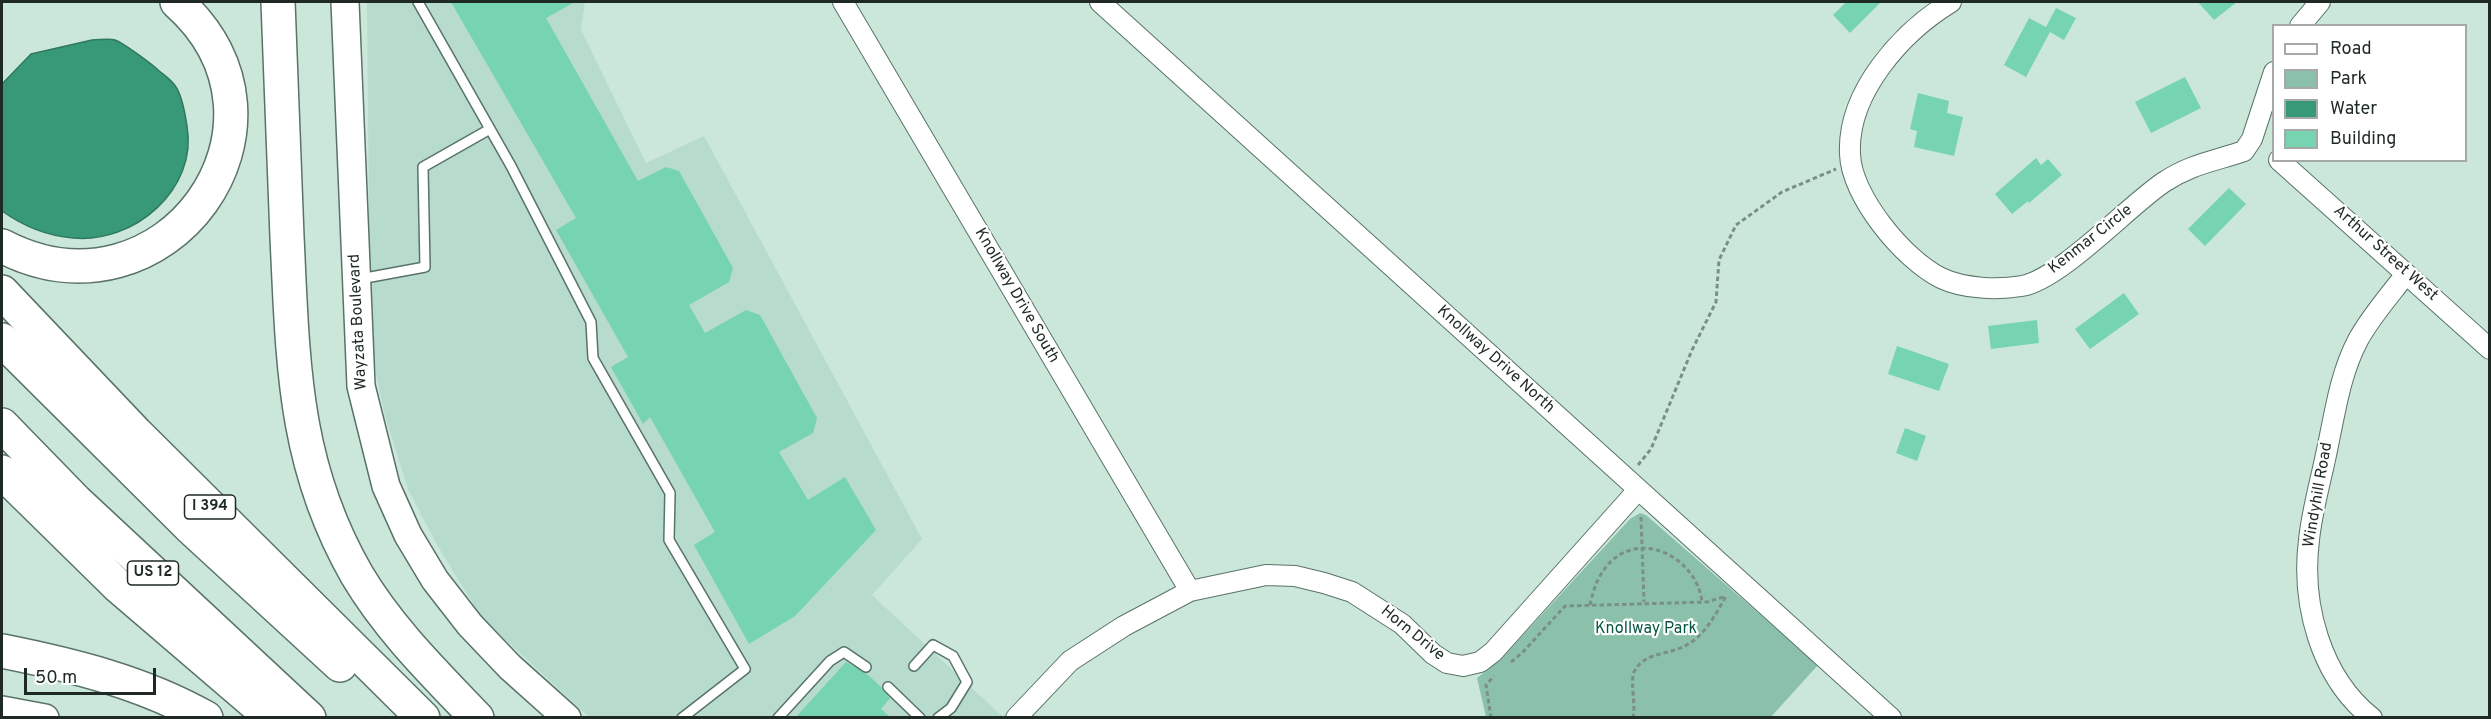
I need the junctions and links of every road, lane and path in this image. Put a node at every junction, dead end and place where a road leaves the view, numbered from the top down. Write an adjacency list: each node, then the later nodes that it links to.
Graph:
1 (177, 2): 16 (highway)
2 (278, 2): 43 (highway)
3 (345, 2): 18 (street, Wayzata Boulevard)
4 (418, 2): 11 (lane)
5 (843, 2): 26 (street, Knollway Drive South)
6 (1100, 2): 24 (street, Knollway Drive North)
7 (1951, 2): 14 (street, Kenmar Circle)
8 (2320, 2): 9 (street)
9 (2302, 24)
10 (2272, 78): 12 (street)
11 (490, 129): 18 (lane); 45 (lane)
12 (2252, 140): 13 (street); 14 (street, Kenmar Circle)
13 (2272, 156)
14 (1851, 162): 24 (path)
15 (2281, 162): 17 (street, Arthur Street West)
16 (2, 246)
17 (2406, 274): 21 (street, Arthur Street West); 53 (street, Windyhill Road)
18 (356, 280): 44 (street, Wayzata Boulevard)
19 (2, 292): 42 (highway, I 394)
20 (2, 340): 41 (highway)
21 (2490, 349)
22 (2, 425): 40 (highway, US 12)
23 (2, 472): 39 (highway)
24 (1632, 484): 25 (path); 26 (street, Horn Drive); 52 (street, Knollway Drive North)
25 (1643, 548): 27 (path); 28 (path); 29 (path)
26 (1190, 591): 49 (street, Horn Drive)
27 (1644, 602): 28 (path); 29 (path)
28 (1702, 602): 51 (path)
29 (1590, 604): 32 (path)
30 (2, 651): 38 (highway)
31 (914, 666): 48 (lane)
32 (1506, 666)
33 (866, 667): 46 (lane)
34 (1498, 672): 50 (path)
35 (888, 687): 47 (lane)
36 (8, 713): 37 (street)
37 (45, 717)
38 (206, 717)
39 (272, 717)
40 (309, 717)
41 (399, 717)
42 (423, 717)
43 (477, 717)
44 (567, 717)
45 (682, 717)
46 (778, 717)
47 (920, 717)
48 (938, 717)
49 (1016, 717)
50 (1491, 717)
51 (1633, 717)
52 (1891, 717)
53 (2372, 717)

